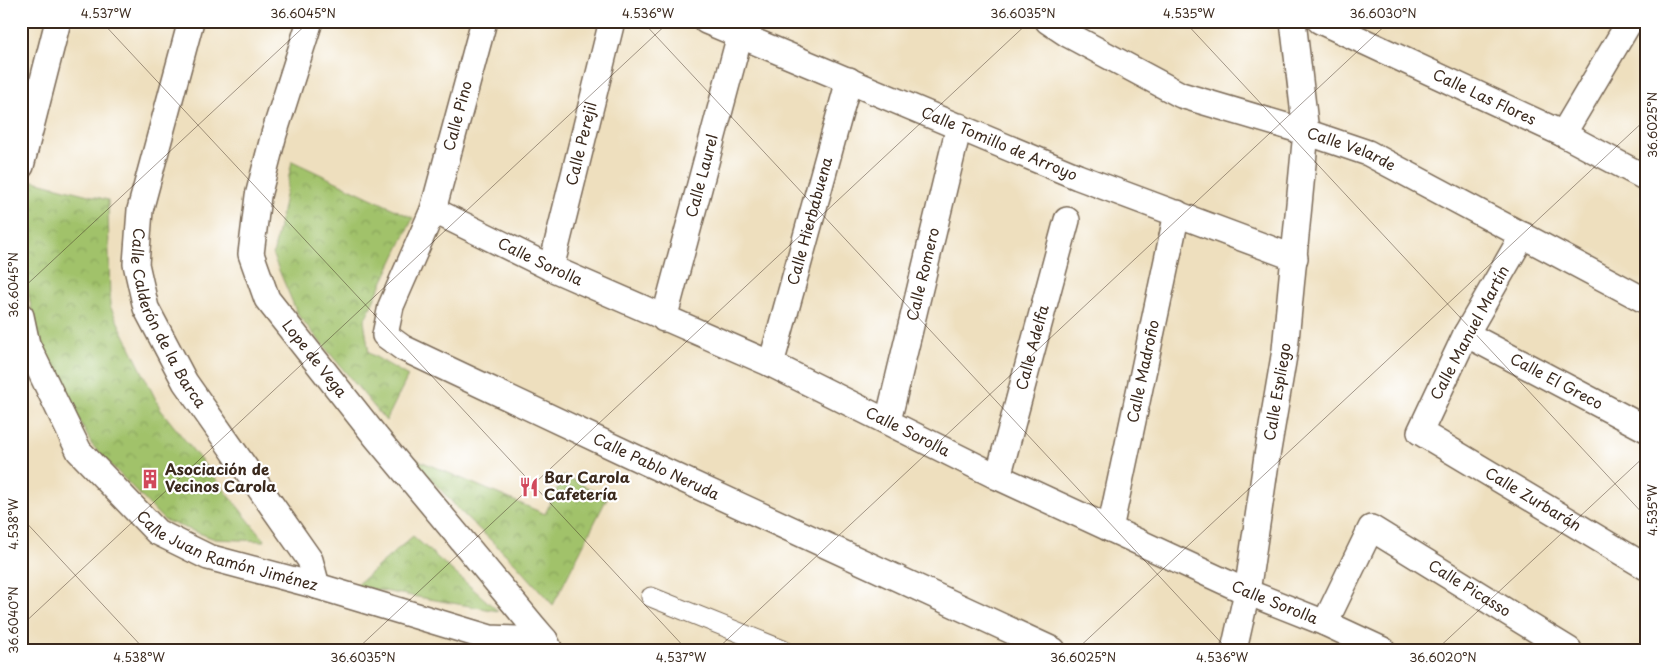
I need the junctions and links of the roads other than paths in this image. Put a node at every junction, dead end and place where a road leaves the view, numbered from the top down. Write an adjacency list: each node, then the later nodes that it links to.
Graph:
1 (58, 21): 16 (street)
2 (191, 21): 35 (street, Calle Calderón de la Barca)
3 (310, 21): 39 (street, Lope de Vega)
4 (484, 21): 18 (street, Calle Pino)
5 (612, 21): 23 (street, Calle Perejil)
6 (706, 21): 11 (street, Calle Tomillo de Arroyo)
7 (1048, 21): 14 (street, Calle Velarde)
8 (1293, 21): 14 (street, Calle Espliego)
9 (1320, 21): 15 (street, Calle Las Flores)
10 (1630, 21): 15 (street)
11 (740, 35): 12 (street, Calle Tomillo de Arroyo); 26 (street, Calle Laurel)
12 (849, 80): 13 (street, Calle Tomillo de Arroyo); 28 (street, Calle Hierbabuena)
13 (959, 126): 19 (street, Calle Tomillo de Arroyo); 29 (street, Calle Romero)
14 (1306, 132): 21 (street, Calle Velarde); 22 (street, Calle Espliego)
15 (1563, 134): 17 (street, Calle Las Flores)
16 (21, 166)
17 (1646, 178)
18 (433, 210): 23 (street, Calle Sorolla); 41 (street, Calle Pablo Neruda)
19 (1177, 213): 22 (street, Calle Tomillo de Arroyo); 33 (street, Calle Madroño)
20 (1067, 220): 32 (street, Calle Adelfa)
21 (1522, 235): 24 (street, Calle Velarde); 27 (street, Calle Manuel Martín)
22 (1294, 258): 36 (street, Calle Espliego)
23 (551, 268): 26 (street, Calle Sorolla)
24 (1646, 301)
25 (21, 316): 35 (street, Calle Juan Ramón Jiménez)
26 (664, 319): 28 (street, Calle Sorolla)
27 (1466, 334): 30 (street, Calle El Greco); 31 (street, Calle Manuel Martín)
28 (770, 364): 29 (street, Calle Sorolla)
29 (888, 422): 32 (street, Calle Sorolla)
30 (1646, 429)
31 (1420, 432): 34 (street, Calle Zurbarán)
32 (998, 476): 33 (street, Calle Sorolla)
33 (1110, 529): 36 (street, Calle Sorolla)
34 (1646, 567)
35 (317, 586): 39 (street, Calle Juan Ramón Jiménez)
36 (1247, 592): 38 (street, Calle Sorolla); 42 (street, Calle Espliego)
37 (651, 597): 40 (street)
38 (1325, 622): 43 (street, Calle Sorolla); 44 (street, Calle Picasso)
39 (548, 645)
40 (783, 650)
41 (1053, 650)
42 (1234, 650)
43 (1383, 650)
44 (1569, 650)

